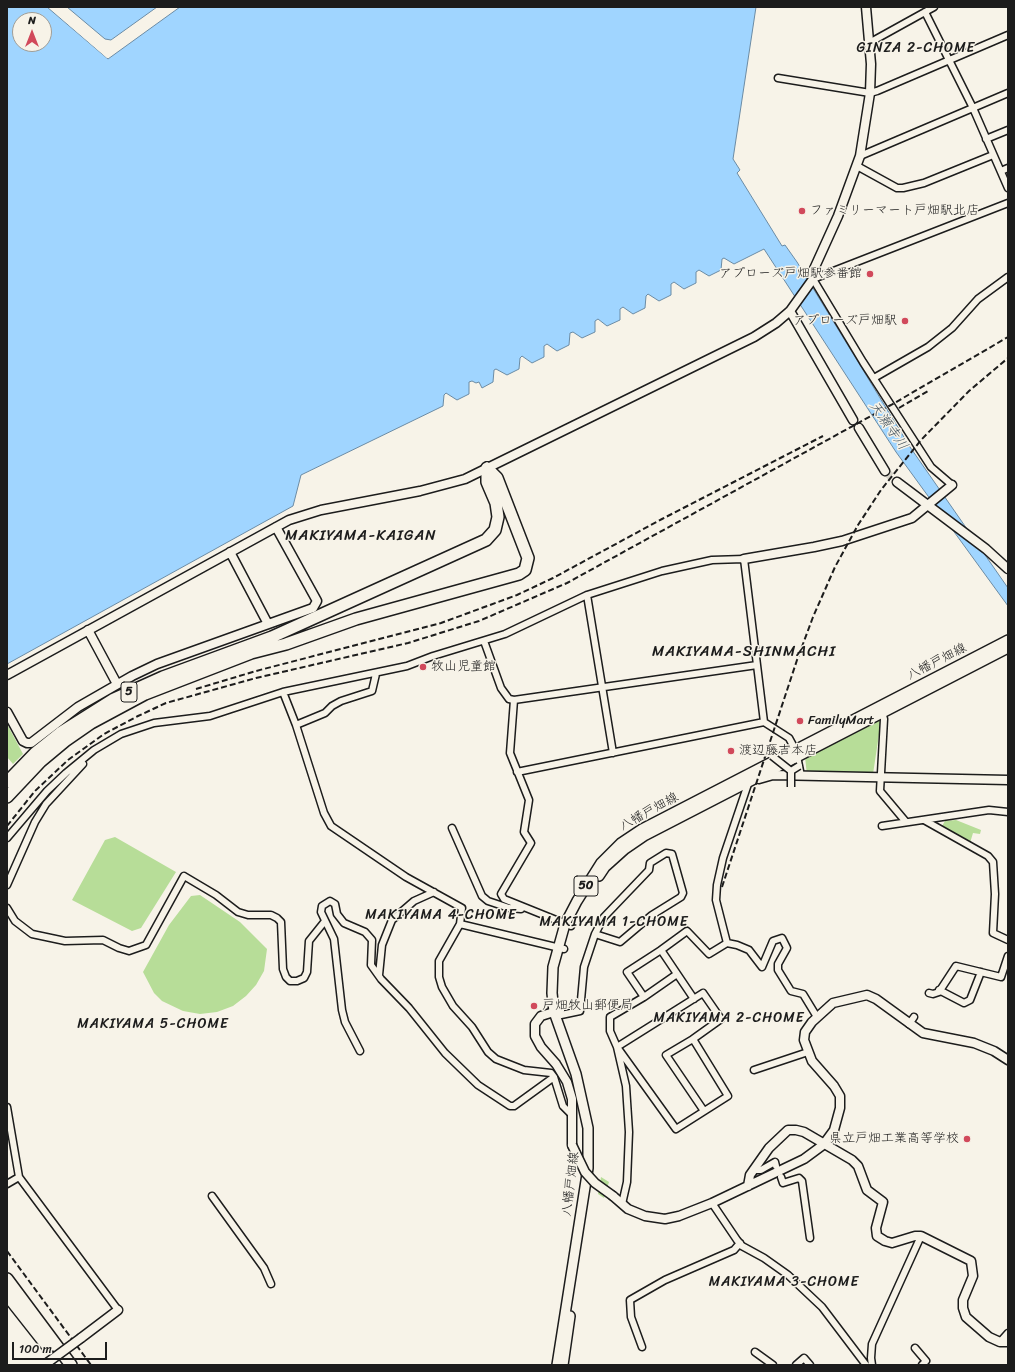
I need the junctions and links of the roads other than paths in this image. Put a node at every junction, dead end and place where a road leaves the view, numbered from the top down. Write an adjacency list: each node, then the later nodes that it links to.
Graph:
1 (866, 7): 5 (street)
2 (934, 7): 3 (street)
3 (925, 12): 5 (street); 6 (street)
4 (1008, 35): 6 (street)
5 (869, 43): 8 (street)
6 (948, 60): 8 (street); 10 (street)
7 (778, 78): 8 (street)
8 (870, 93): 14 (street)
9 (1008, 93): 10 (street)
10 (973, 108): 12 (street); 14 (street)
11 (1008, 130): 12 (street)
12 (986, 139): 13 (street)
13 (993, 155): 15 (street); 17 (street)
14 (860, 156): 15 (street)
15 (857, 166): 21 (street)
16 (1008, 168): 17 (street)
17 (1000, 171): 18 (street)
18 (1008, 188)
19 (1008, 202): 21 (street)
20 (1008, 277): 23 (street)
21 (813, 279): 22 (street); 23 (street)
22 (790, 312): 24 (street); 26 (street)
23 (874, 378): 29 (street)
24 (854, 420)
25 (859, 428): 27 (street)
26 (487, 468): 31 (street); 62 (highway, 5); 64 (highway, 5)
27 (885, 471)
28 (897, 482): 30 (street)
29 (952, 485): 30 (street)
30 (929, 504): 33 (street); 34 (street)
31 (276, 527): 32 (street); 36 (street)
32 (230, 552): 36 (street); 37 (street)
33 (744, 559): 35 (street); 41 (street)
34 (1008, 569)
35 (587, 595): 39 (street); 45 (street)
36 (268, 624): 44 (street)
37 (88, 630): 43 (street); 44 (street)
38 (1008, 640): 55 (main road, 八幡戸畑線 / 50)
39 (484, 641): 42 (street); 47 (street)
40 (1008, 648): 49 (main road, 八幡戸畑線 / 50)
41 (757, 666): 45 (street); 50 (street)
42 (376, 674): 46 (street); 51 (street)
43 (7, 675)
44 (117, 684): 48 (street)
45 (602, 688): 47 (street); 53 (street)
46 (283, 692): 51 (street); 52 (street)
47 (514, 700): 57 (street)
48 (7, 712)
49 (882, 712): 55 (main road, 八幡戸畑線 / 50); 59 (street)
50 (764, 722): 53 (street); 55 (street)
51 (296, 725): 72 (street)
52 (94, 750): 70 (street); 71 (street)
53 (613, 753): 57 (street)
54 (772, 756): 56 (street, bridge)
55 (798, 758): 56 (street, bridge); 58 (street); 61 (main road, 八幡戸畑線 / 50); 77 (main road, 八幡戸畑線 / 50)
56 (791, 771): 63 (street, bridge)
57 (517, 772): 74 (street)
58 (801, 776): 59 (street); 61 (street)
59 (880, 778): 60 (street); 67 (street)
60 (1008, 780)
61 (748, 781): 77 (main road, 八幡戸畑線 / 50); 80 (street)
62 (7, 782)
63 (791, 787)
64 (7, 797)
65 (1008, 812): 66 (street)
66 (924, 820): 67 (street); 79 (street)
67 (906, 822): 68 (street)
68 (882, 826)
69 (452, 828): 74 (street)
70 (7, 838)
71 (7, 885)
72 (434, 892): 76 (street); 86 (street)
73 (7, 908): 75 (street)
74 (527, 910): 77 (street)
75 (325, 922): 86 (street); 97 (street)
76 (460, 924): 81 (street); 101 (street)
77 (568, 925): 81 (main road, 八幡戸畑線 / 50)
78 (595, 934): 78 (street); 91 (street)
79 (1007, 941)
80 (727, 943): 82 (street); 92 (street)
81 (561, 949): 91 (main road, 八幡戸畑線 / 50)
82 (661, 950): 85 (street); 89 (street)
83 (1008, 956): 84 (street)
84 (981, 972): 87 (street); 87 (street)
85 (677, 974): 89 (street); 90 (street)
86 (379, 975): 101 (street)
87 (940, 990): 88 (street)
88 (929, 993)
89 (644, 997): 96 (street)
90 (694, 999): 95 (street); 96 (street)
91 (559, 1013): 104 (street); 131 (main road, 八幡戸畑線 / 50); 132 (main road, 八幡戸畑線 / 50)
92 (817, 1017): 94 (street); 98 (street)
93 (914, 1017): 94 (street)
94 (909, 1024): 99 (street)
95 (693, 1039): 103 (street); 103 (street)
96 (617, 1047): 103 (street); 114 (street)
97 (360, 1051)
98 (808, 1052): 100 (street); 105 (street)
99 (1008, 1060)
100 (754, 1070)
101 (554, 1077): 104 (street)
102 (7, 1107): 108 (street)
103 (704, 1111)
104 (572, 1115): 114 (street, bridge)
105 (823, 1145): 107 (street); 111 (street); 115 (street)
106 (776, 1166): 107 (street)
107 (753, 1170): 111 (street)
108 (19, 1177): 110 (street); 121 (street)
109 (781, 1177): 116 (street)
110 (7, 1184)
111 (748, 1186): 113 (street)
112 (212, 1196): 119 (street)
113 (712, 1203): 114 (street); 117 (street)
114 (622, 1204)
115 (921, 1236): 123 (street); 137 (street)
116 (810, 1238)
117 (740, 1243): 124 (street); 136 (street)
118 (7, 1279): 130 (highway)
119 (271, 1284)
120 (7, 1295): 129 (highway)
121 (118, 1310): 127 (street, bridge)
122 (1008, 1332): 123 (street)
123 (1004, 1342)
124 (642, 1347)
125 (915, 1348): 128 (street)
126 (755, 1352): 133 (street)
127 (46, 1364)
128 (926, 1364)
129 (62, 1365)
130 (71, 1365)
131 (557, 1365)
132 (563, 1365)
133 (773, 1365)
134 (796, 1365): 135 (street)
135 (810, 1365)
136 (866, 1365)
137 (872, 1365)

